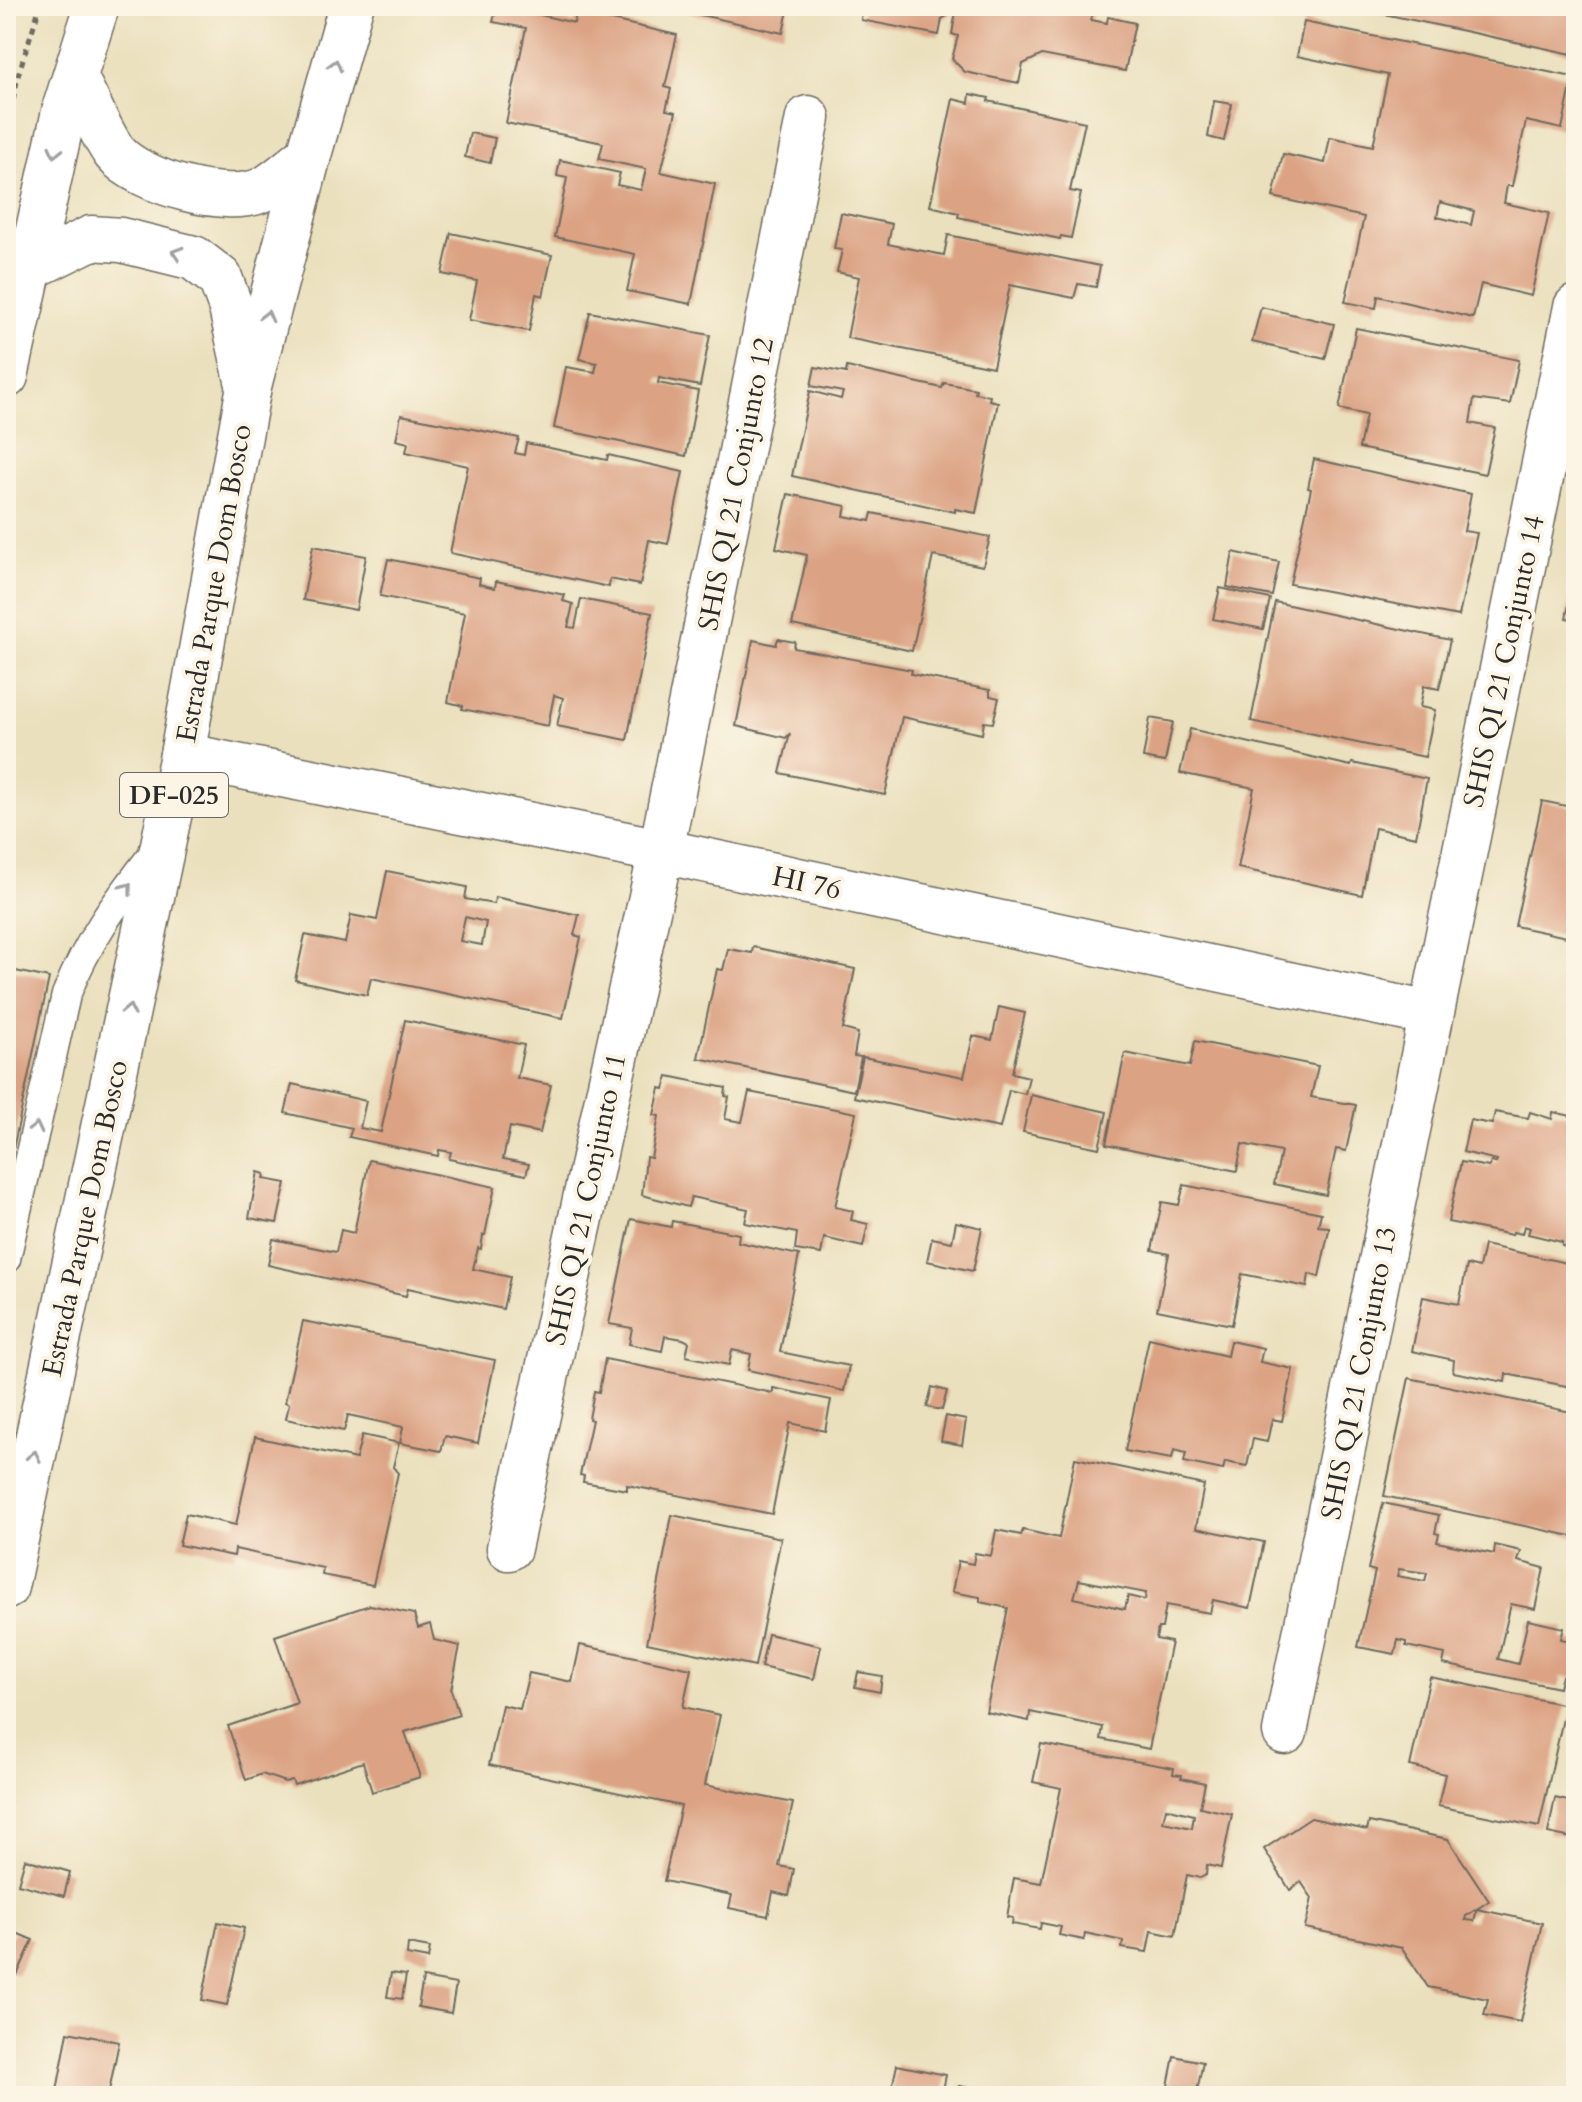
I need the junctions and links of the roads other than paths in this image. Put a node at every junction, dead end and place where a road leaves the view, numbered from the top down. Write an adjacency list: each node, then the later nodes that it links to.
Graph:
1 (97, 6): 3 (street)
2 (351, 6): 5 (street, Estrada Parque Dom Bosco / DF-025, one-way to 2)
3 (75, 77): 5 (street); 6 (street, one-way to 6)
4 (808, 118): 12 (street, SHIS QI 21 Conjunto 12)
5 (309, 155): 9 (street, Estrada Parque Dom Bosco / DF-025, one-way to 5)
6 (28, 269): 8 (street); 9 (street, one-way to 6)
7 (1576, 307): 13 (street, SHIS QI 21 Conjunto 14)
8 (6, 376)
9 (249, 386): 10 (street, Estrada Parque Dom Bosco / DF-025)
10 (182, 755): 11 (street, Estrada Parque Dom Bosco / DF-025); 12 (street, HI 76)
11 (165, 839): 14 (lane, one-way to 11); 16 (street, Estrada Parque Dom Bosco / DF-025, one-way to 11)
12 (661, 851): 13 (street, HI 76); 15 (street, SHIS QI 21 Conjunto 11)
13 (1430, 1014): 17 (street, SHIS QI 21 Conjunto 13)
14 (6, 1259)
15 (509, 1548)
16 (6, 1587)
17 (1285, 1732)

